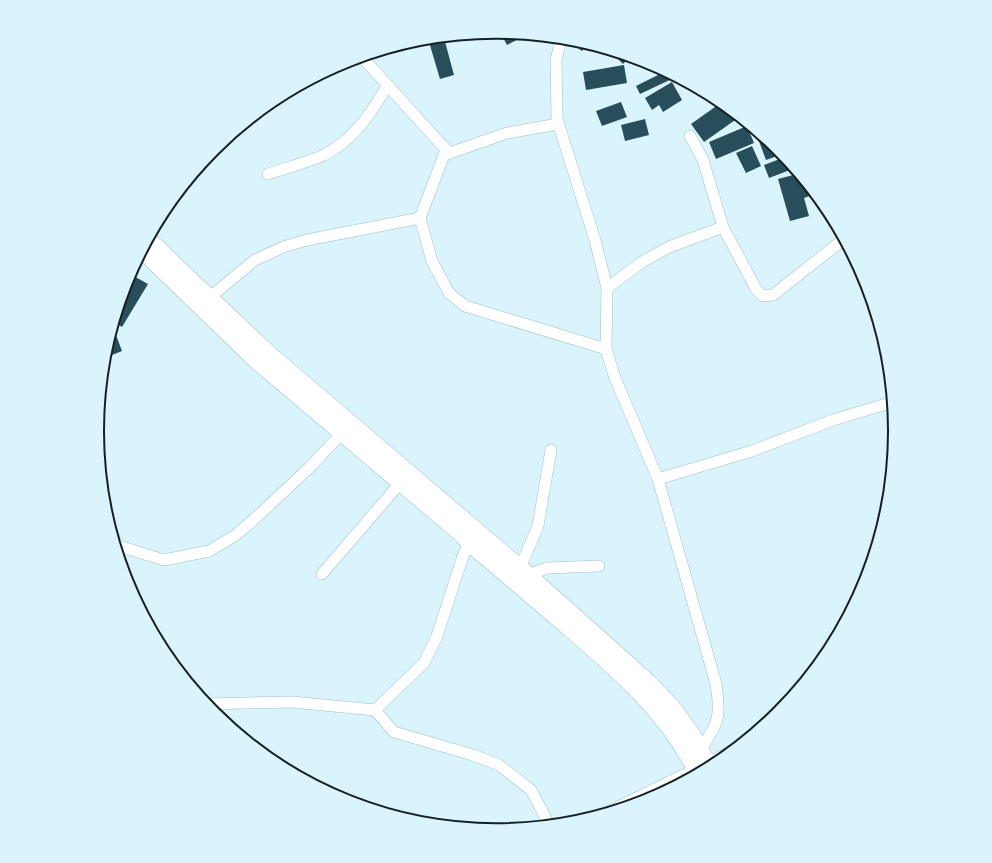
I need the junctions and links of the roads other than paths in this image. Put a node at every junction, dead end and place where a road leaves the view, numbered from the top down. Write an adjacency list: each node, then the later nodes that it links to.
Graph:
1 (560, 44): 4 (street)
2 (366, 61): 3 (street)
3 (388, 86): 6 (street); 7 (street)
4 (558, 124): 6 (street); 13 (street)
5 (690, 136): 9 (street)
6 (449, 153): 8 (street)
7 (268, 174)
8 (420, 218): 14 (street); 15 (street)
9 (723, 227): 10 (street); 13 (street)
10 (840, 242)
11 (147, 251): 14 (main road)
12 (147, 252): 17 (main road)
13 (606, 288): 15 (street)
14 (209, 298): 24 (main road)
15 (606, 348): 19 (street)
16 (888, 404): 19 (street)
17 (343, 432): 20 (main road); 22 (street)
18 (551, 450): 24 (street)
19 (658, 479): 28 (street)
20 (401, 482): 21 (main road); 25 (street)
21 (469, 543): 27 (street); 28 (main road)
22 (121, 547)
23 (599, 566): 24 (street)
24 (524, 571): 28 (main road)
25 (322, 574)
26 (213, 704): 27 (street)
27 (374, 710): 30 (street)
28 (703, 764): 29 (street)
29 (637, 797)
30 (547, 821)

